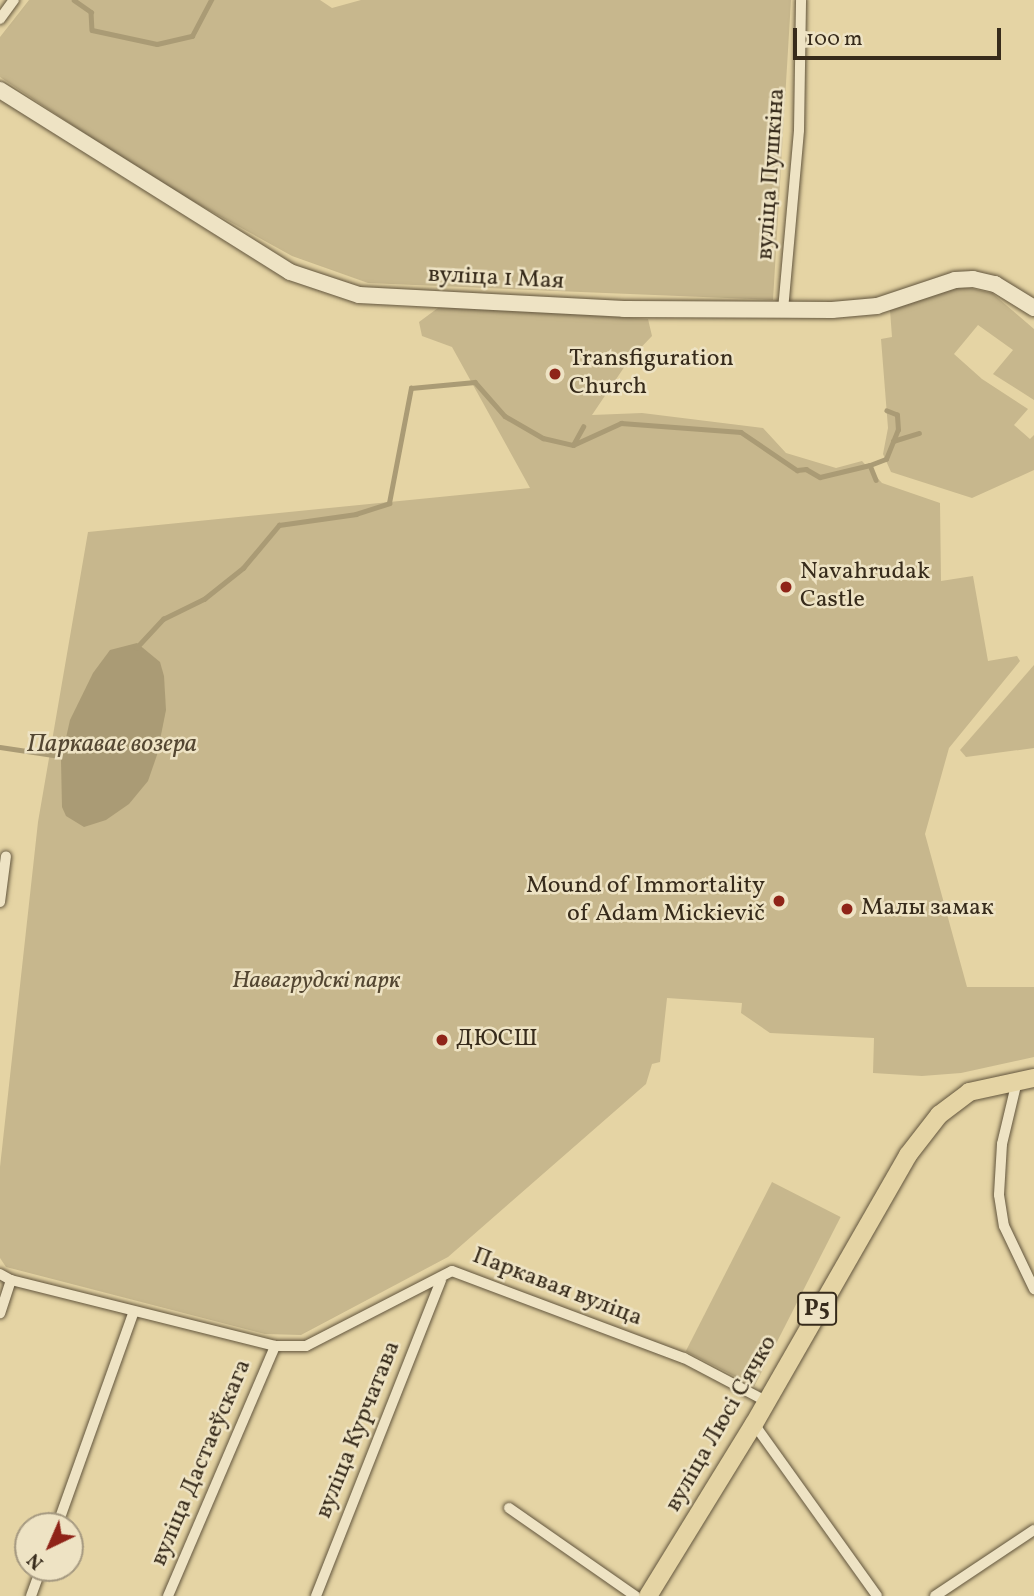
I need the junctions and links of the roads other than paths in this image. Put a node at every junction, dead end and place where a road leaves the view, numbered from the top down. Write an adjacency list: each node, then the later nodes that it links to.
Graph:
1 (14, 0): 3 (street)
2 (801, 0): 6 (street, вуліца Пушкіна)
3 (0, 19)
4 (0, 90): 6 (street, вуліца 1 Мая)
5 (1034, 308): 6 (street, вуліца 1 Мая)
6 (783, 310)
7 (6, 856): 8 (street)
8 (0, 901)
9 (1025, 1080): 13 (street); 17 (main road, вуліца Люсі Сячко / Р5)
10 (0, 1274): 11 (street, Паркавая вуліца)
11 (11, 1280): 14 (street); 15 (street, Паркавая вуліца)
12 (441, 1280): 16 (street, Паркавая вуліца); 17 (street, Паркавая вуліца); 23 (street, вуліца Курчатава)
13 (1034, 1289)
14 (0, 1313)
15 (133, 1314): 16 (street, Паркавая вуліца); 20 (street)
16 (275, 1346): 22 (street, вуліца Дастаеўскага)
17 (766, 1401): 18 (main road, вуліца Люсі Сячко / Р5)
18 (754, 1424): 25 (main road, вуліца Люсі Сячко / Р5); 26 (street)
19 (509, 1508): 24 (street)
20 (62, 1512)
21 (1034, 1530): 27 (street)
22 (168, 1596)
23 (316, 1596)
24 (635, 1596)
25 (648, 1596)
26 (877, 1596)
27 (935, 1596)

